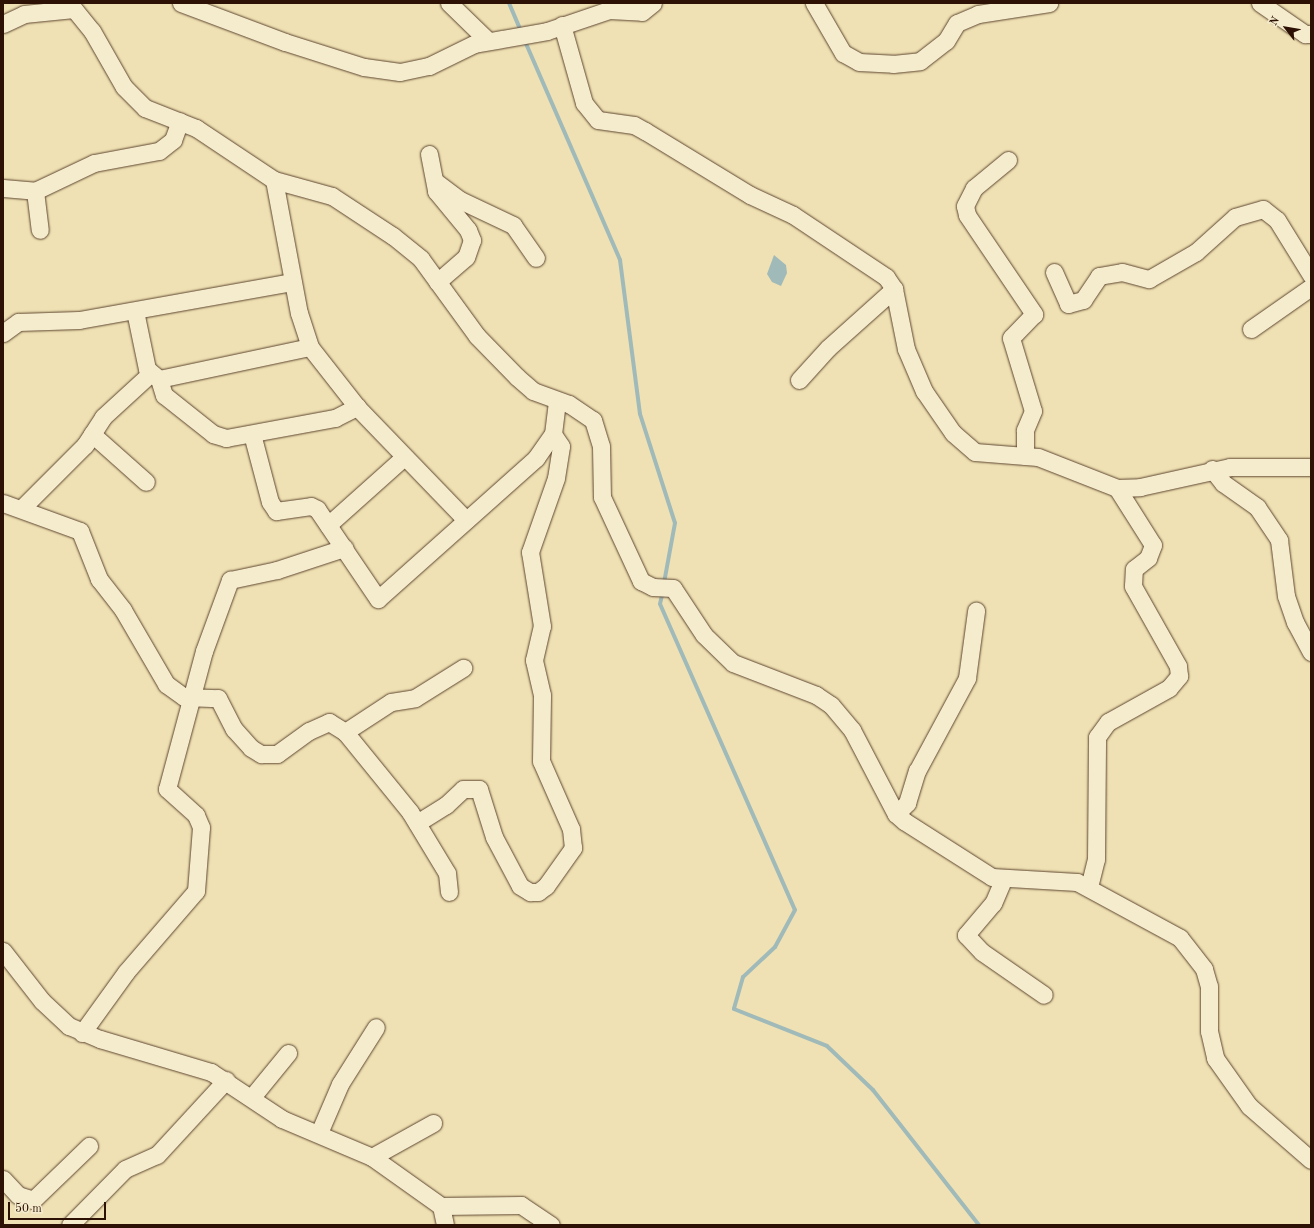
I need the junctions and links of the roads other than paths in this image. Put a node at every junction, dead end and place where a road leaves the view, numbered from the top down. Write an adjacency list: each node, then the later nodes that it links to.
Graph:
1 (181, 3): 11 (street)
2 (449, 3): 11 (street)
3 (653, 3): 9 (street)
4 (814, 3): 5 (street)
5 (1049, 3)
6 (1260, 3): 10 (street)
7 (76, 6): 8 (street); 12 (street)
8 (3, 24)
9 (562, 25): 11 (street); 26 (street)
10 (1311, 34)
11 (487, 40)
12 (180, 121): 15 (street); 18 (street)
13 (429, 154): 16 (street)
14 (1008, 160): 38 (street)
15 (274, 180): 23 (street); 24 (street)
16 (434, 181): 20 (street); 24 (street)
17 (3, 188): 18 (street)
18 (35, 191): 19 (street)
19 (40, 230)
20 (536, 258)
21 (1054, 272): 22 (street)
22 (1311, 275)
23 (293, 282): 27 (street); 30 (street)
24 (437, 282): 33 (street)
25 (1311, 287): 28 (street)
26 (894, 289): 32 (street); 38 (street)
27 (135, 311): 29 (street); 31 (street)
28 (1251, 329)
29 (3, 333)
30 (310, 347): 31 (street); 34 (street)
31 (154, 376): 35 (street); 36 (street)
32 (799, 380)
33 (557, 401): 37 (street); 54 (street)
34 (358, 407): 36 (street); 39 (street)
35 (92, 434): 42 (street); 45 (street)
36 (252, 434): 47 (street)
37 (553, 434): 46 (street); 55 (street)
38 (1025, 456): 43 (street)
39 (404, 457): 46 (street); 47 (street)
40 (1311, 467): 41 (street)
41 (1212, 469): 43 (street); 50 (street)
42 (146, 482)
43 (1117, 488): 57 (street)
44 (3, 503): 45 (street)
45 (22, 508): 52 (street)
46 (466, 520): 48 (street)
47 (328, 525): 48 (street)
48 (344, 548): 52 (street)
49 (976, 611): 54 (street)
50 (1311, 652)
51 (463, 668): 53 (street)
52 (193, 699): 53 (street); 62 (street)
53 (346, 732): 55 (street)
54 (896, 814): 56 (street)
55 (417, 823): 58 (street)
56 (1003, 880): 57 (street); 60 (street)
57 (1089, 887): 70 (street)
58 (449, 892)
59 (3, 951): 62 (street)
60 (1044, 995)
61 (376, 1026): 67 (street)
62 (82, 1033): 64 (street)
63 (288, 1053): 65 (street)
64 (226, 1080): 65 (street); 73 (street)
65 (252, 1097): 67 (street)
66 (433, 1123): 69 (street)
67 (319, 1132): 69 (street)
68 (89, 1146): 71 (street)
69 (372, 1157): 72 (street)
70 (1311, 1160)
71 (3, 1180)
72 (441, 1206): 74 (street); 75 (street)
73 (70, 1225)
74 (445, 1225)
75 (551, 1225)

